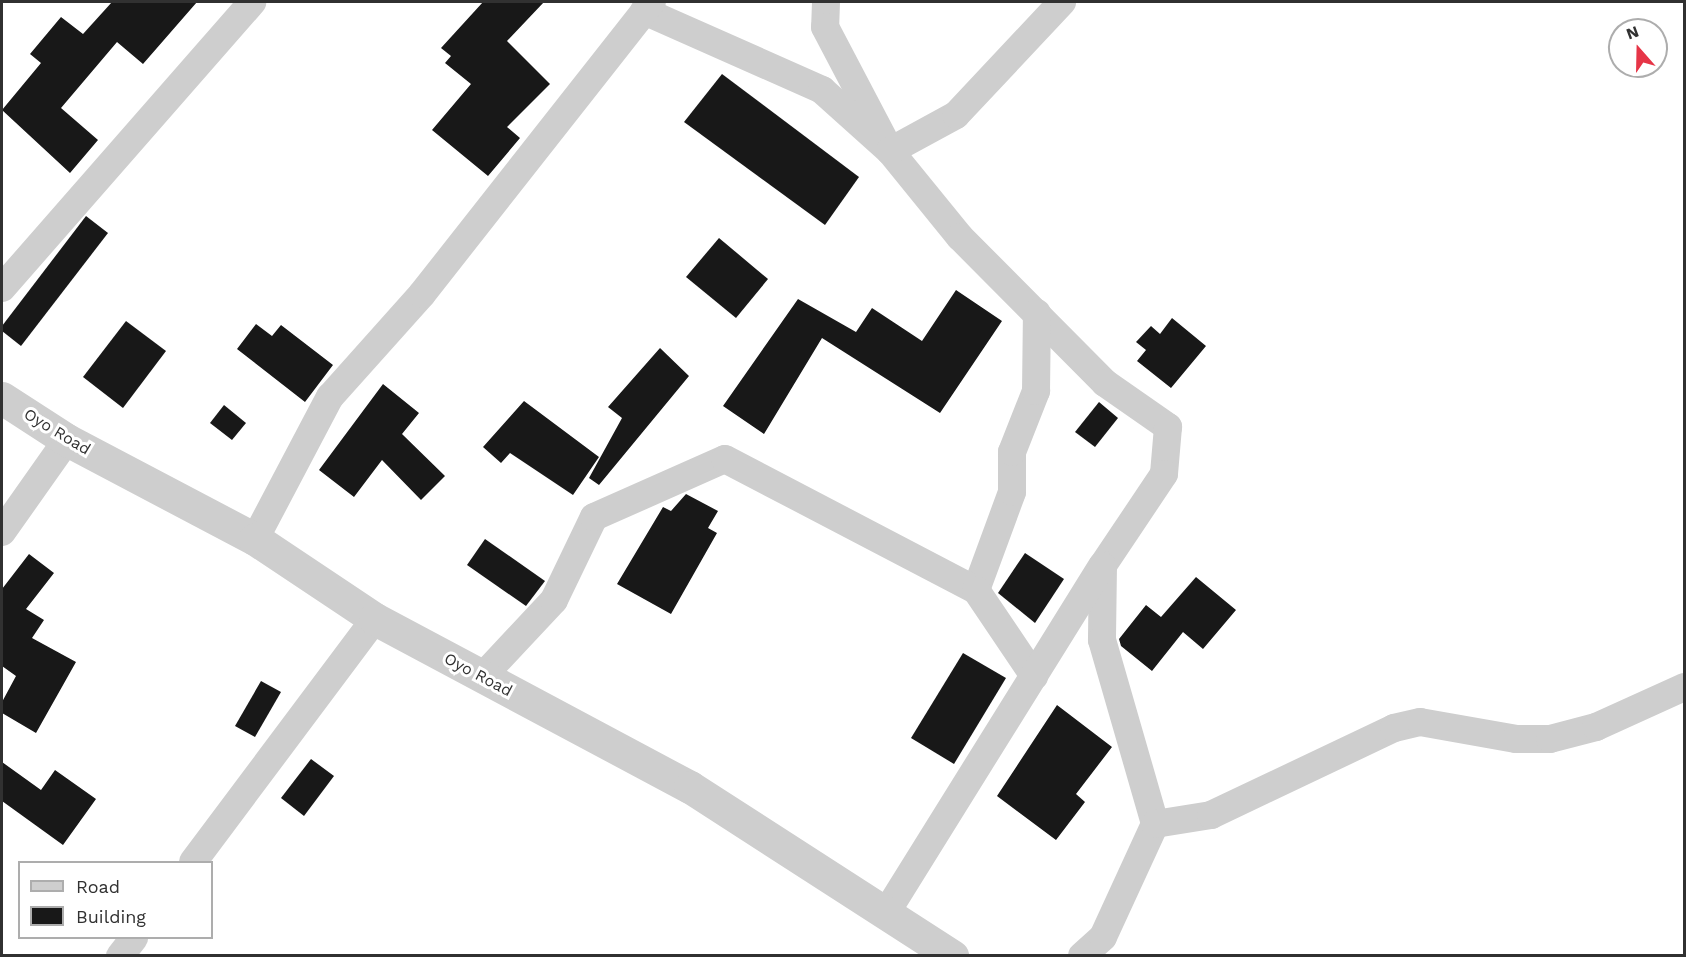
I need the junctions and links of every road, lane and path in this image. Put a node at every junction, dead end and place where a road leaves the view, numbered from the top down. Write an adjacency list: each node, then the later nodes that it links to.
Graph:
1 (252, 2): 6 (street)
2 (826, 2): 5 (street)
3 (1062, 2): 5 (street)
4 (648, 6): 5 (street); 11 (street)
5 (890, 151): 7 (street)
6 (2, 288)
7 (1037, 313): 12 (street); 13 (street)
8 (2, 398): 9 (street, Oyo Road)
9 (67, 440): 10 (street); 11 (street, Oyo Road)
10 (2, 532)
11 (255, 539): 14 (street, Oyo Road)
12 (1103, 565): 15 (street); 18 (street)
13 (976, 590): 15 (street); 16 (street)
14 (375, 619): 16 (street, Oyo Road); 19 (street)
15 (1034, 676): 20 (street)
16 (482, 677): 20 (street, Oyo Road)
17 (1684, 687): 18 (street)
18 (1155, 824): 24 (street)
19 (194, 861)
20 (886, 913): 23 (street, Oyo Road)
21 (133, 939): 22 (street)
22 (120, 956)
23 (952, 956)
24 (1082, 956)

